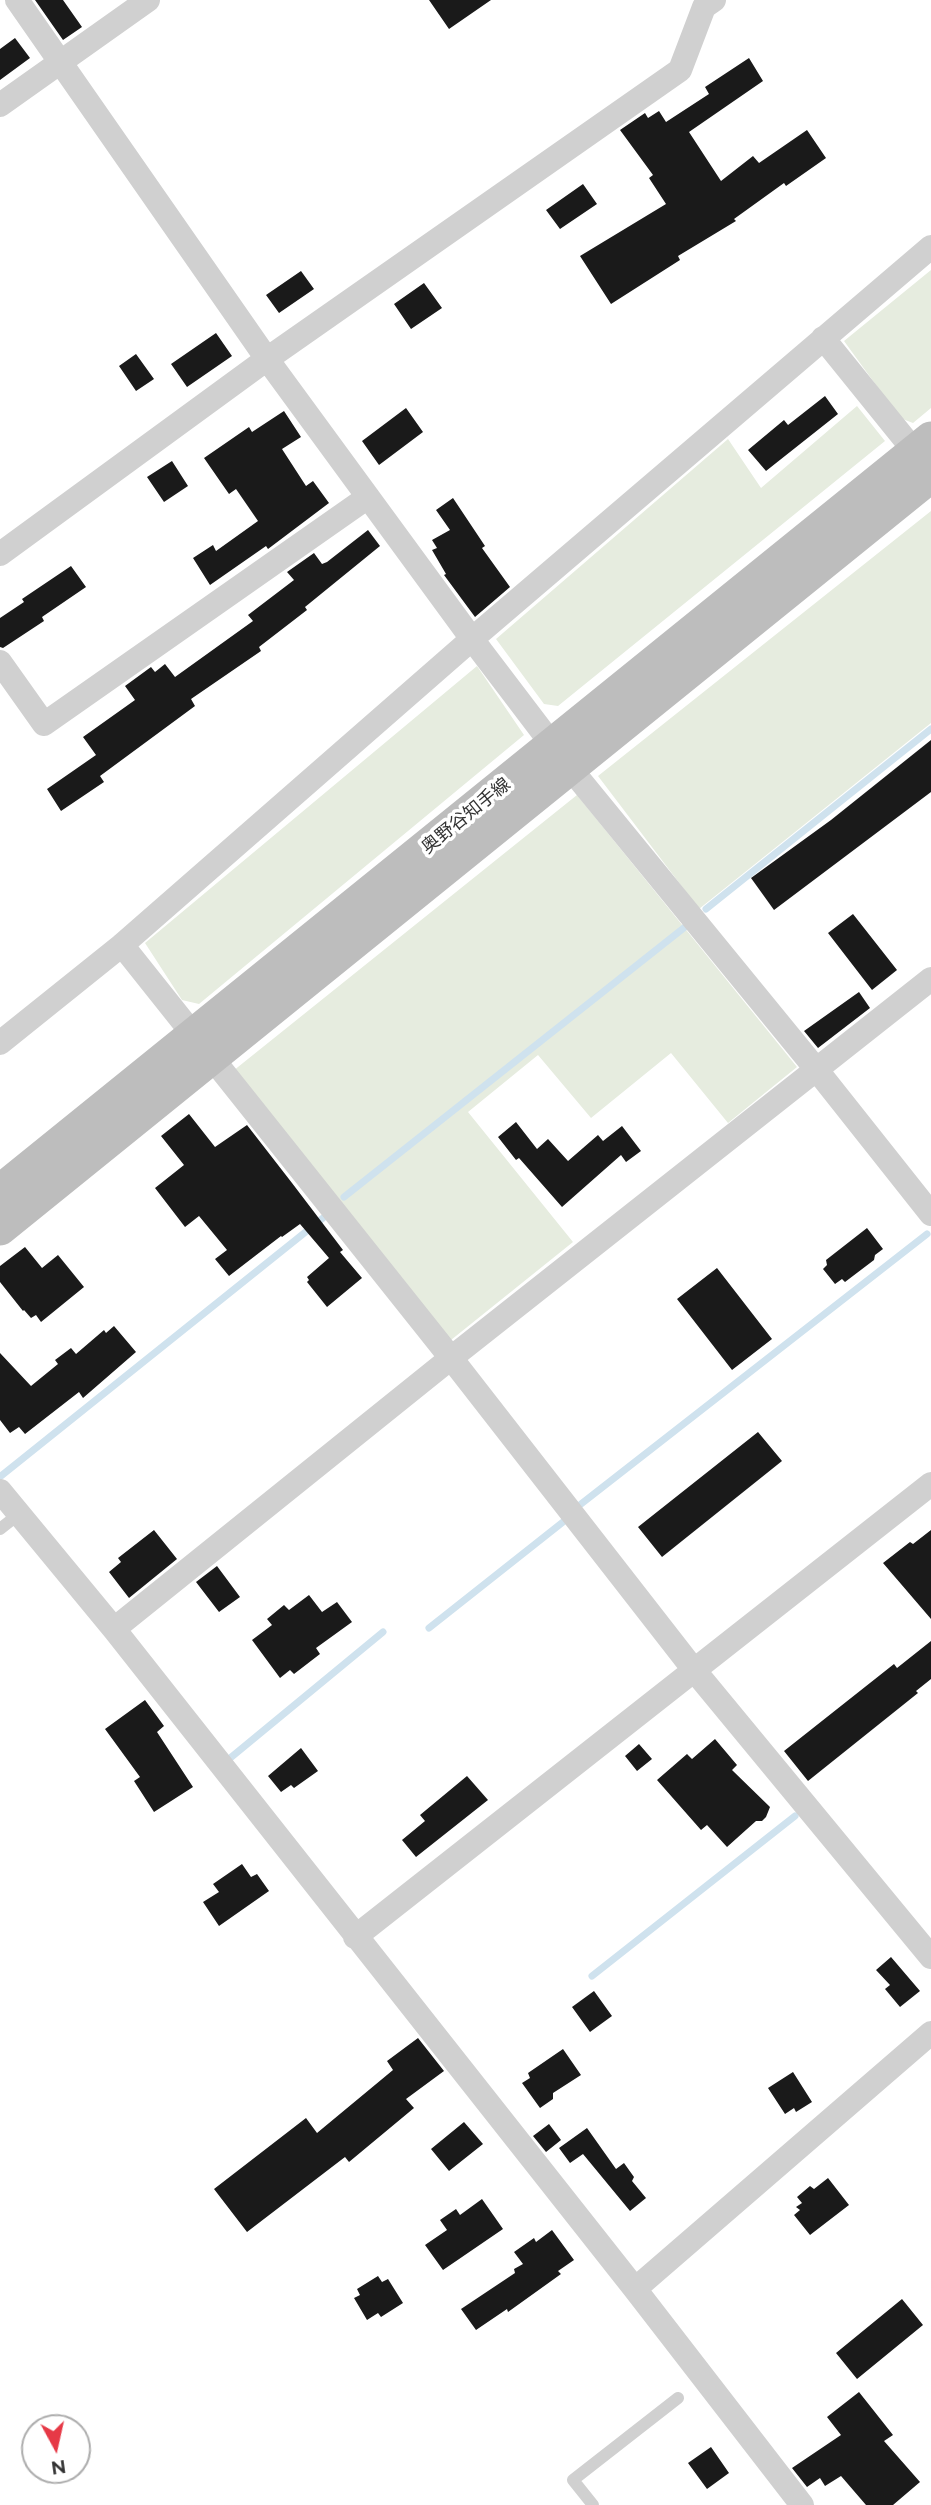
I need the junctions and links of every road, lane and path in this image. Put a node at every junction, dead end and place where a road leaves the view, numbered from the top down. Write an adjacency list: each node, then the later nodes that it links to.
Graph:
1 (18, 0): 4 (street)
2 (148, 0): 4 (street)
3 (714, 0): 8 (street)
4 (61, 61): 5 (street); 8 (street)
5 (0, 105)
6 (931, 247): 7 (street)
7 (823, 338): 9 (street); 12 (street)
8 (267, 359): 10 (street); 11 (street)
9 (927, 459): 14 (main road, 奥野谷知手線)
10 (368, 497): 12 (street); 13 (street)
11 (0, 554)
12 (472, 639): 14 (street); 15 (street)
13 (0, 662)
14 (562, 756): 18 (main road, 奥野谷知手線); 19 (street)
15 (122, 945): 17 (street); 18 (street)
16 (931, 979): 19 (street)
17 (0, 1041)
18 (202, 1046): 20 (main road, 奥野谷知手線); 22 (main road, 奥野谷知手線); 23 (street)
19 (816, 1069): 21 (street); 23 (street)
20 (0, 1192)
21 (931, 1214)
22 (0, 1228)
23 (451, 1358): 27 (street); 28 (street)
24 (931, 1484): 28 (street)
25 (0, 1491): 26 (street)
26 (10, 1521): 27 (street)
27 (114, 1629): 29 (street)
28 (694, 1670): 29 (street); 30 (street)
29 (355, 1937): 32 (street)
30 (929, 1951)
31 (931, 2033): 32 (street)
32 (635, 2289): 35 (street)
33 (678, 2398): 34 (lane)
34 (593, 2505)
35 (802, 2505)

